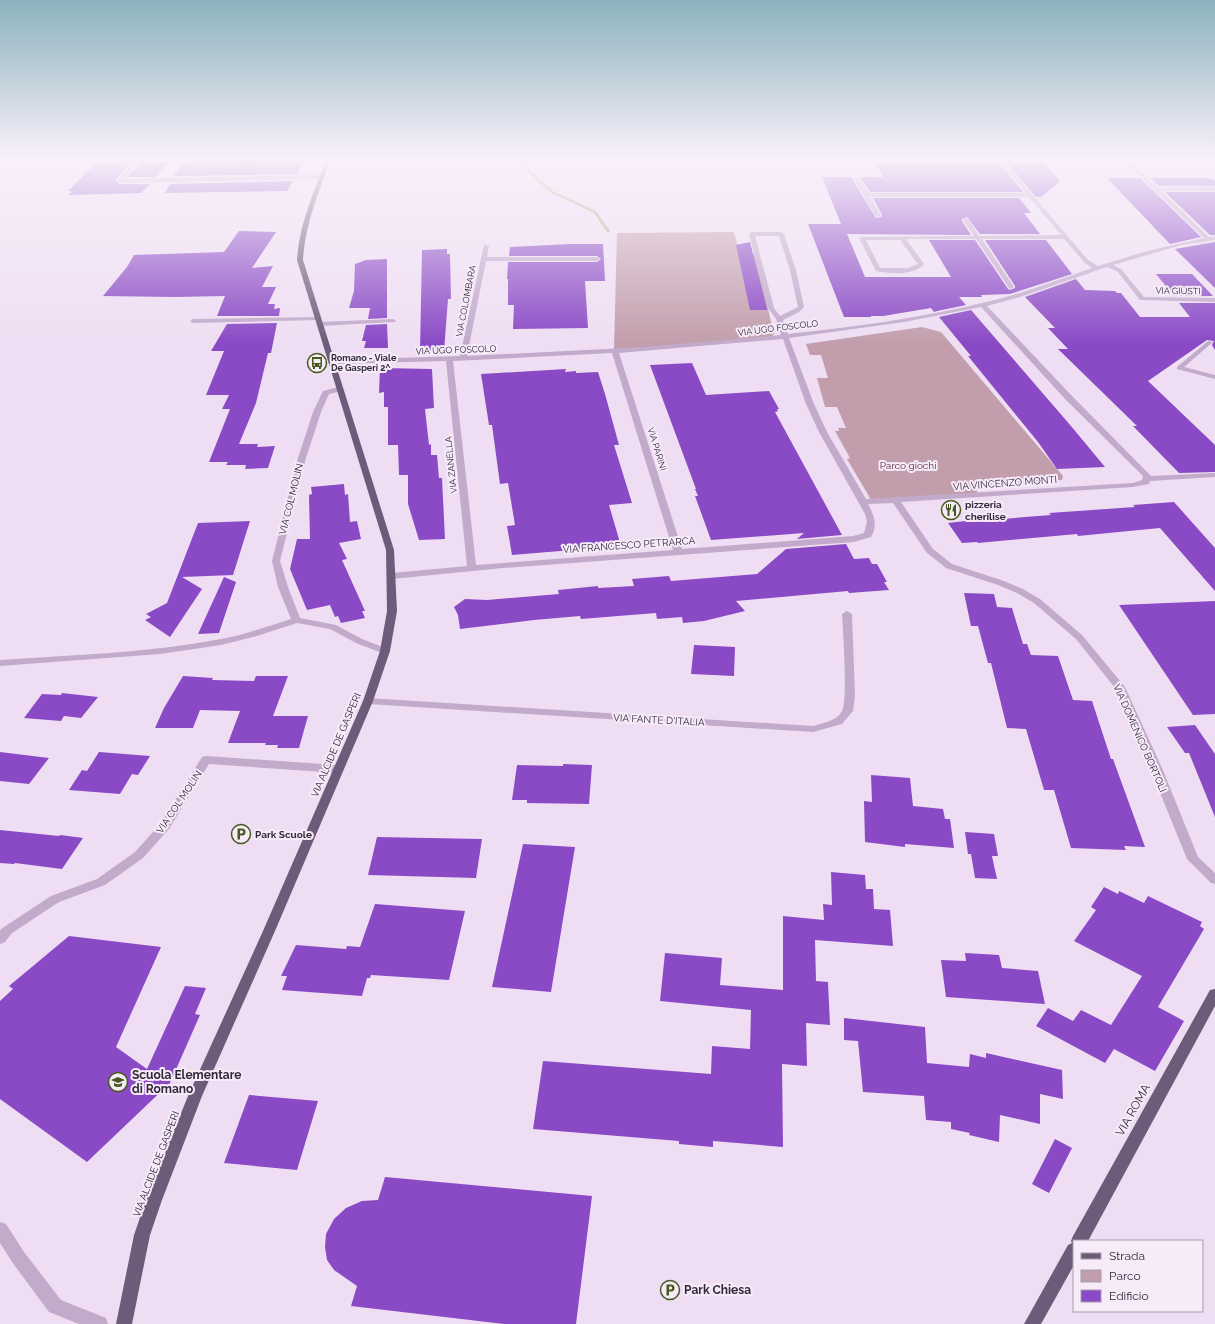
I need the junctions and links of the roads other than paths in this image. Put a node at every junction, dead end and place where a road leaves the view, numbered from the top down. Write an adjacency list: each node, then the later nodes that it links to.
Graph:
1 (306, 220): 23 (main road, VIA ALCIDE DE GASPERI)
2 (966, 220): 6 (street)
3 (1051, 220): 7 (street)
4 (1190, 220): 8 (street)
5 (902, 238): 5 (street); 6 (street)
6 (978, 238): 7 (street); 14 (street)
7 (1066, 238): 13 (street)
8 (1212, 239): 12 (street, VIA UGO FOSCOLO)
9 (486, 246): 10 (street, VIA COLOMBARA)
10 (484, 259): 11 (street); 28 (street, VIA COLOMBARA)
11 (597, 259)
12 (1108, 265): 13 (street, VIA UGO FOSCOLO); 15 (street, VIA GIUSTI)
13 (1098, 268): 18 (street, VIA UGO FOSCOLO)
14 (1011, 287)
15 (1142, 299): 16 (street, VIA GIUSTI); 17 (street)
16 (1215, 300)
17 (1147, 305)
18 (982, 306): 25 (street, VIA UGO FOSCOLO); 34 (street)
19 (771, 308): 20 (street); 20 (street); 21 (street)
20 (792, 312): 21 (street)
21 (779, 319): 25 (street)
22 (193, 321): 23 (street)
23 (319, 321): 24 (street); 30 (main road, VIA ALCIDE DE GASPERI)
24 (393, 321)
25 (785, 337): 27 (street, VIA UGO FOSCOLO); 36 (street)
26 (1210, 342): 31 (street)
27 (615, 352): 28 (street, VIA UGO FOSCOLO); 37 (street, VIA PARINI)
28 (463, 358): 29 (street, VIA UGO FOSCOLO)
29 (449, 359): 30 (street, VIA UGO FOSCOLO); 38 (street, VIA ZANELLA)
30 (332, 362): 32 (main road, VIA ALCIDE DE GASPERI)
31 (1215, 377)
32 (339, 389): 39 (main road, VIA ALCIDE DE GASPERI); 41 (street, VIA COL MOLIN)
33 (1215, 475): 34 (street, VIA VINCENZO MONTI)
34 (1146, 479): 35 (street, VIA VINCENZO MONTI)
35 (896, 501): 36 (street, VIA VINCENZO MONTI); 46 (street, VIA DOMENICO BORTOLI)
36 (863, 502): 37 (street, VIA FRANCESCO PETRARCA)
37 (678, 552): 38 (street, VIA FRANCESCO PETRARCA)
38 (472, 568): 39 (street, VIA FRANCESCO PETRARCA)
39 (392, 576): 42 (main road, VIA ALCIDE DE GASPERI)
40 (847, 614): 44 (street, VIA FANTE D'ITALIA)
41 (296, 620): 42 (street); 43 (street)
42 (385, 651): 44 (main road, VIA ALCIDE DE GASPERI)
43 (1, 664)
44 (368, 701): 45 (main road, VIA ALCIDE DE GASPERI)
45 (338, 769): 47 (street, VIA COL MOLIN); 53 (main road, VIA ALCIDE DE GASPERI)
46 (1215, 880)
47 (0, 939)
48 (1215, 994): 50 (main road, VIA ROMA)
49 (0, 1230): 52 (street)
50 (1080, 1240)
51 (1073, 1252): 54 (main road)
52 (100, 1324)
53 (124, 1324)
54 (1032, 1324)

